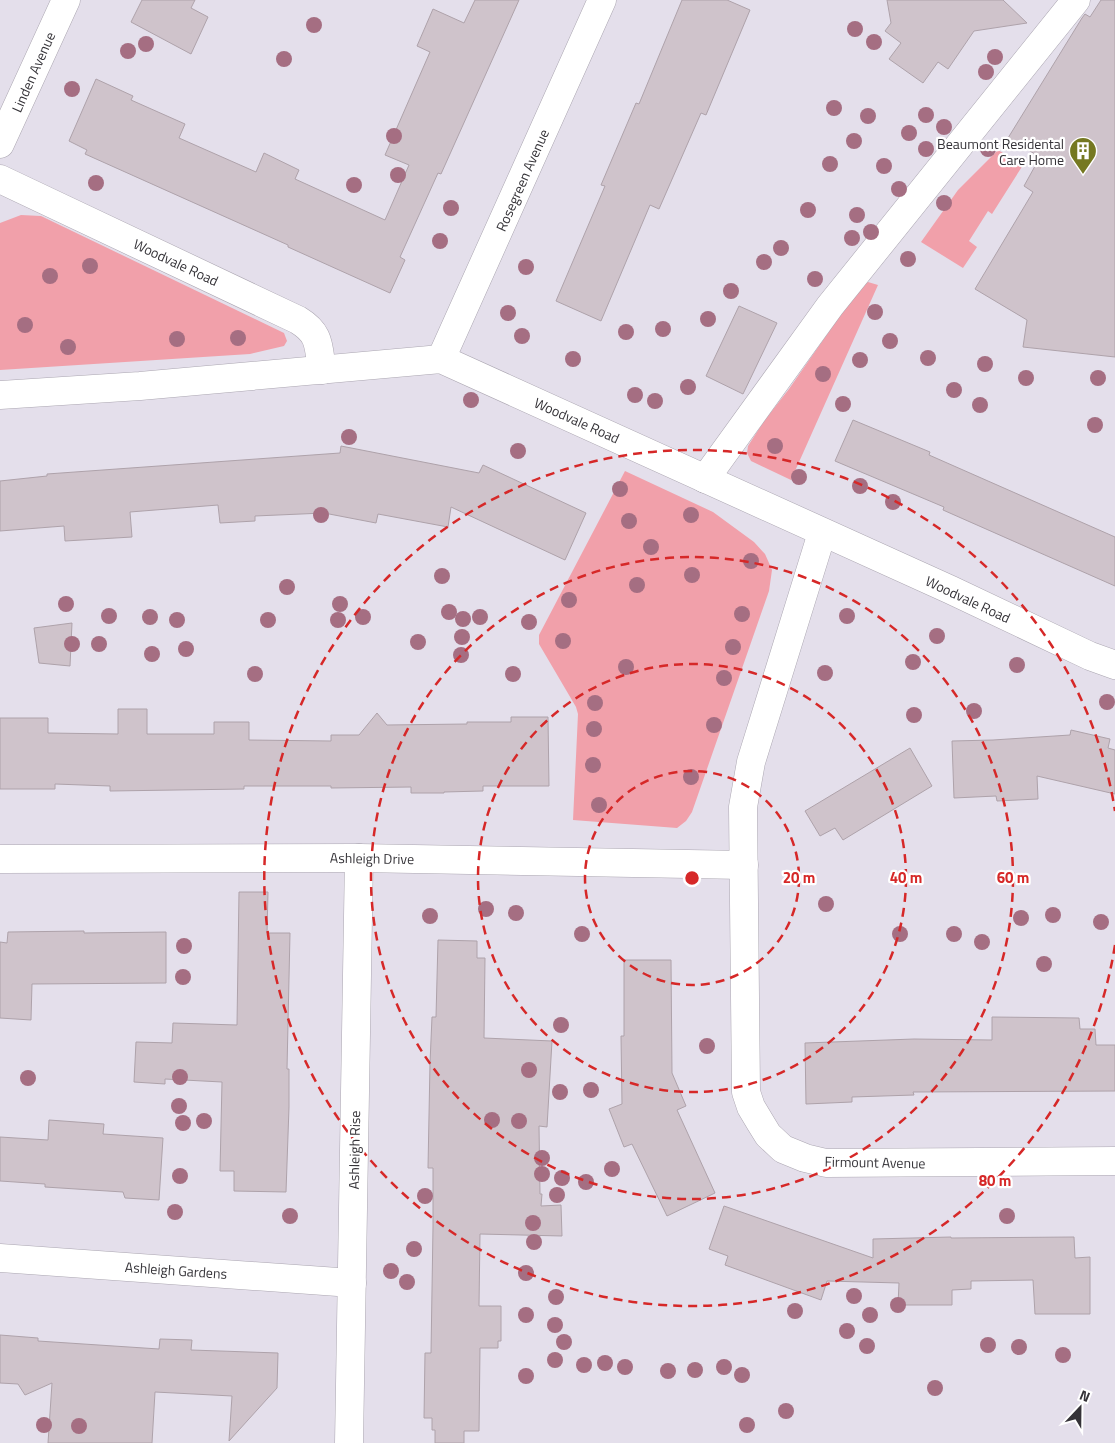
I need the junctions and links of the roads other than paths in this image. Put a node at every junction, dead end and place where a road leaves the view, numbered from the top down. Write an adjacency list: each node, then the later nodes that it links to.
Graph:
1 (66, 0): 4 (street, Linden Avenue)
2 (602, 0): 6 (street, Rosegreen Avenue)
3 (1076, 0): 9 (street)
4 (0, 144)
5 (0, 180): 7 (street, Woodvale Road)
6 (441, 359): 7 (street, Woodvale Road); 9 (street, Woodvale Road)
7 (322, 370): 8 (street, Woodvale Road)
8 (0, 395)
9 (705, 479): 10 (street, Woodvale Road)
10 (822, 533): 11 (street, Woodvale Road); 14 (street)
11 (1115, 664)
12 (359, 858): 13 (street, Ashleigh Drive); 14 (street, Ashleigh Drive); 17 (street, Ashleigh Rise)
13 (0, 859)
14 (744, 865): 15 (street, Firmount Avenue)
15 (1115, 1161)
16 (0, 1258): 17 (street, Ashleigh Gardens)
17 (352, 1283): 18 (street, Ashleigh Rise)
18 (349, 1443)

